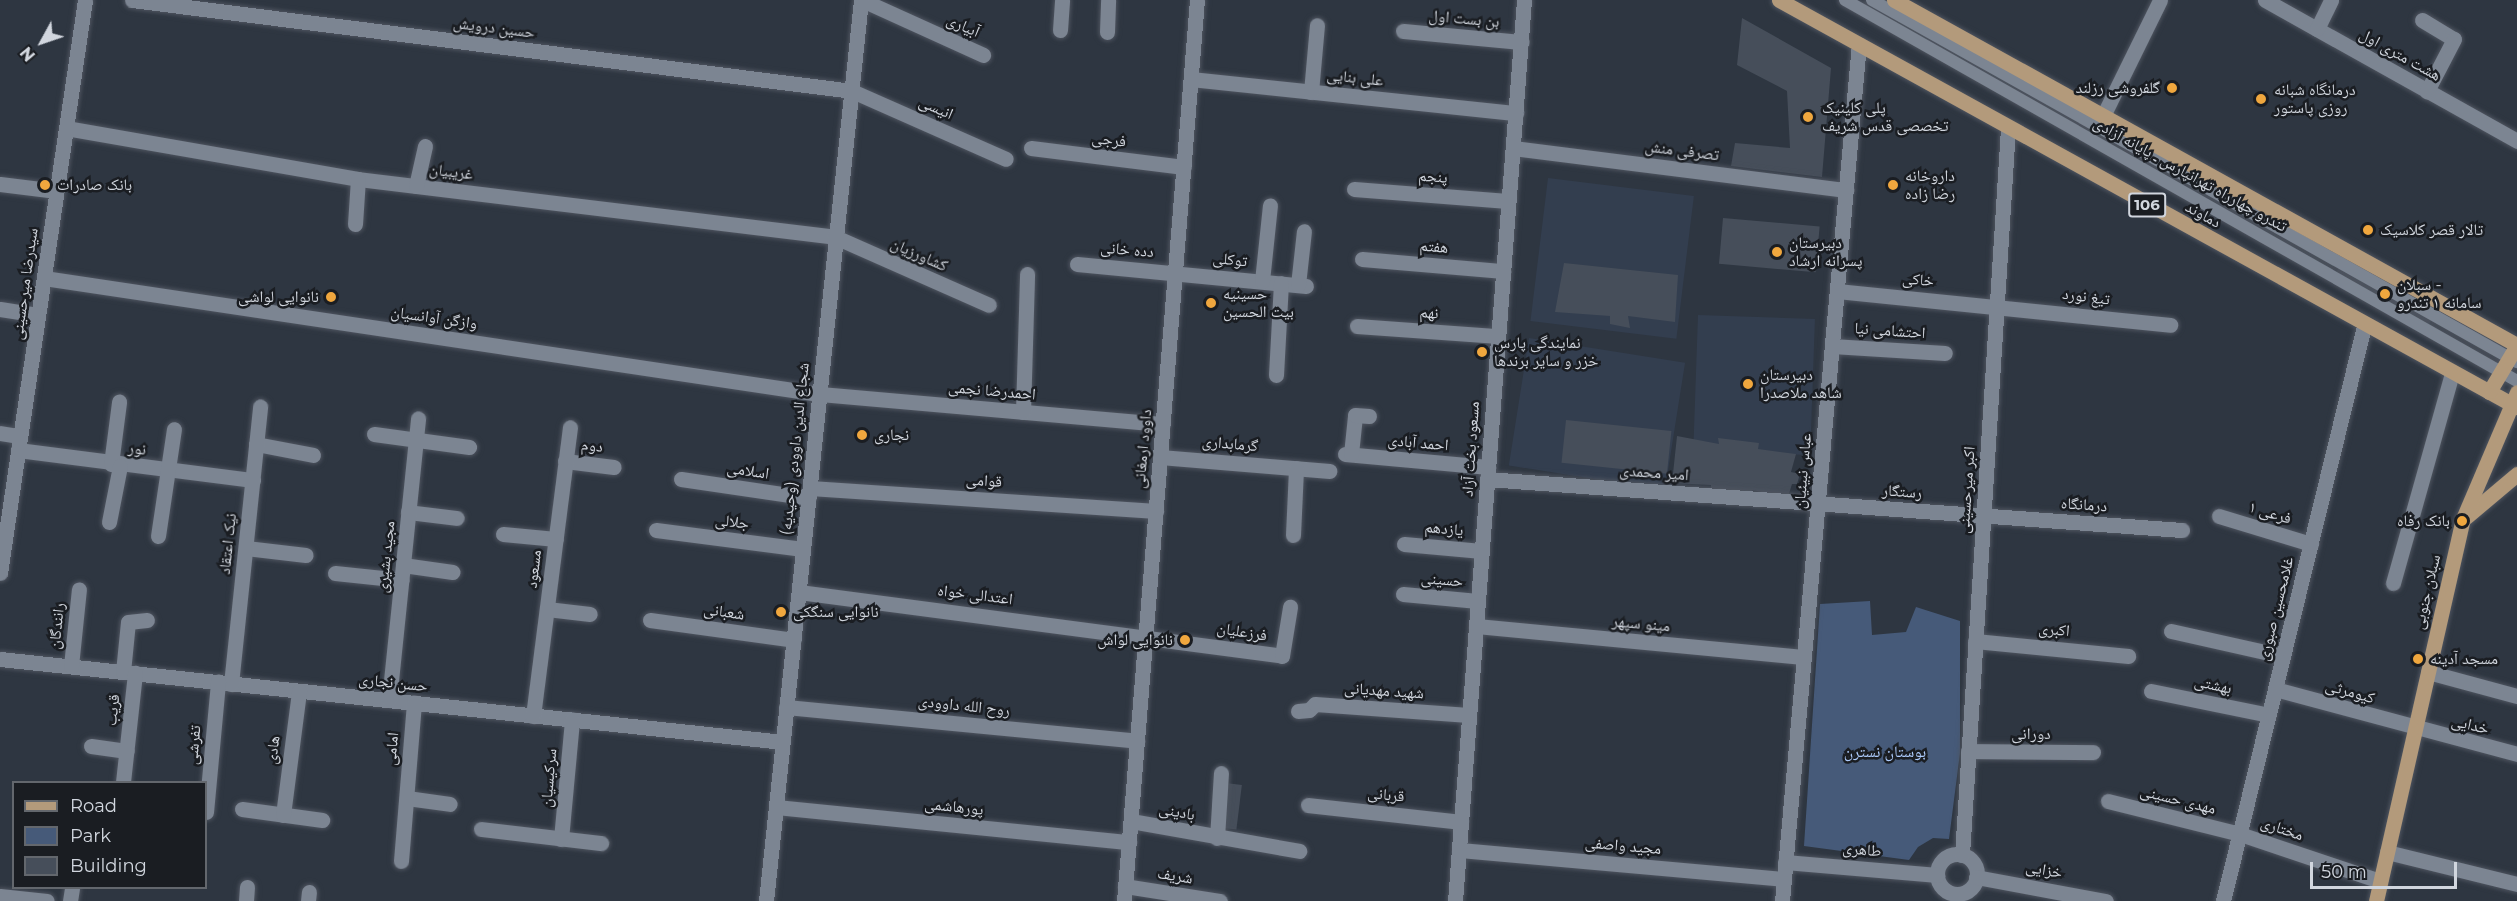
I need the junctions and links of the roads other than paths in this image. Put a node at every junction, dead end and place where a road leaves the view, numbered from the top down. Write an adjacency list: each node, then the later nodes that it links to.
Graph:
1 (85, 0): 31 (street, سیدرضا میرحسینی)
2 (132, 0): 25 (street, حسین درویش)
3 (861, 0): 23 (street, آبیاری); 25 (street, شجاع الدین داوودی (وحیدیه))
4 (1062, 0): 18 (street)
5 (1108, 0): 20 (street)
6 (1197, 0): 24 (street, داوود ارمغانی)
7 (1524, 0): 21 (street, مسعود بخت آزاد)
8 (1779, 0): 22 (main road, دماوند / 106)
9 (1845, 0): 69 (lane, تندرو چهارراه تهرانپارس ـ پایانه آزادی)
10 (1872, 0): 67 (lane)
11 (1894, 0): 29 (main road)
12 (2160, 0): 29 (street)
13 (2265, 0): 17 (street, هشت متری اول)
14 (2331, 0): 17 (street)
15 (2422, 20): 26 (street)
16 (1317, 25): 27 (street)
17 (2317, 29): 26 (street, هشت متری اول)
18 (1060, 30)
19 (1403, 31): 21 (street, بن بست اول)
20 (1107, 32)
21 (1521, 42): 28 (street, مسعود بخت آزاد)
22 (1859, 44): 30 (main road, دماوند / 106); 42 (street, عباس نبیئیان)
23 (983, 55)
24 (1191, 79): 27 (street, علی بنایی); 37 (street, داوود ارمغانی)
25 (852, 91): 36 (street, انیسی); 48 (street, شجاع الدین داوودی (وحیدیه))
26 (2427, 91): 32 (street, هشت متری اول)
27 (1311, 92): 28 (street, علی بنایی)
28 (1516, 113): 35 (street, مسعود بخت آزاد)
29 (2103, 116): 67 (main road)
30 (2008, 127): 58 (street, اکبر میرحسینی); 64 (main road, دماوند / 106)
31 (66, 128): 38 (street, غریبیان); 43 (street, سیدرضا میرحسینی)
32 (2517, 141)
33 (424, 146): 40 (street)
34 (1030, 148): 37 (street, فرجی)
35 (1513, 148): 42 (street, تصرفی منش); 44 (street, مسعود بخت آزاد)
36 (1006, 159)
37 (1184, 167): 52 (street, داوود ارمغانی)
38 (358, 179): 40 (street, غریبیان); 46 (street)
39 (0, 184): 43 (street)
40 (416, 186): 48 (street, غریبیان)
41 (1354, 189): 44 (street, پنجم)
42 (1846, 190): 57 (street, عباس نبیئیان)
43 (57, 191): 54 (street, سیدرضا میرحسینی)
44 (1508, 201): 51 (street, مسعود بخت آزاد)
45 (1270, 205): 55 (street)
46 (355, 224)
47 (1304, 231): 56 (street, توکلی)
48 (834, 237): 59 (street, کشاورزیان); 74 (street, شجاع الدین داوودی (وحیدیه))
49 (1362, 259): 51 (street, هفتم)
50 (1077, 264): 52 (street, دده خانی)
51 (1503, 271): 65 (street, مسعود بخت آزاد)
52 (1175, 272): 55 (street, توکلی); 81 (street, داوود ارمغانی)
53 (1028, 274): 78 (street)
54 (44, 278): 61 (street, سیدرضا میرحسینی); 74 (street, وازگن آوانسیان)
55 (1262, 282): 56 (street, توکلی)
56 (1281, 284): 71 (street)
57 (1837, 291): 58 (street, خاکی); 66 (street, عباس نبیئیان)
58 (1997, 305): 62 (street, تیغ نورد); 106 (street, اکبر میرحسینی)
59 (989, 306)
60 (0, 309): 61 (street)
61 (38, 315): 87 (street, سیدرضا میرحسینی)
62 (2170, 325)
63 (1357, 326): 65 (street, نهم)
64 (2364, 326): 70 (main road, دماوند / 106); 119 (street, غلامحسین صبوری)
65 (1498, 336): 98 (street, مسعود بخت آزاد)
66 (1832, 346): 68 (street, احتشامی نیا); 103 (street, عباس نبیئیان)
67 (2515, 352): 69 (main road)
68 (1945, 353)
69 (2502, 372): 72 (lane, تندرو چهارراه تهرانپارس ـ پایانه آزادی); 73 (main road)
70 (2452, 373): 73 (main road, دماوند / 106); 128 (street)
71 (1276, 375)
72 (2517, 381)
73 (2489, 392): 75 (main road, دماوند / 106)
74 (819, 394): 78 (street, احمدرضا نجمی); 102 (street, شجاع الدین داوودی (وحیدیه))
75 (2515, 401): 109 (main road, سبلان جنوبی)
76 (119, 402): 93 (street)
77 (260, 407): 88 (street, نیک اعتقاد)
78 (1023, 412): 81 (street, احمدرضا نجمی)
79 (1369, 416): 98 (street, احمد آبادی)
80 (418, 418): 86 (street, مجید بشیری)
81 (1163, 424): 91 (street, داوود ارمغانی)
82 (570, 427): 92 (street, مسعود)
83 (174, 429): 96 (street)
84 (0, 434): 87 (street, نور)
85 (374, 434): 86 (street)
86 (416, 440): 89 (street); 105 (street, مجید بشیری)
87 (19, 443): 93 (street, نور); 113 (street, سیدرضا میرحسینی)
88 (256, 444): 90 (street); 101 (street, نیک اعتقاد)
89 (469, 447)
90 (313, 455)
91 (1160, 456): 95 (street, گرمابداری); 104 (street, داوود ارمغانی)
92 (565, 461): 94 (street, دوم); 117 (street, مسعود)
93 (116, 465): 96 (street, نور); 110 (street)
94 (614, 467)
95 (1296, 468): 97 (street, گرمابداری); 115 (street)
96 (170, 471): 101 (street, نور); 116 (street)
97 (1329, 471)
98 (1487, 473): 103 (street, امیر محمدی); 122 (street, مسعود بخت آزاد)
99 (2517, 474): 109 (main road)
100 (681, 479): 102 (street, اسلامی)
101 (253, 480): 120 (street, نیک اعتقاد)
102 (809, 493): 104 (street, قوامی); 121 (street, شجاع الدین داوودی (وحیدیه))
103 (1819, 504): 106 (street, رستگار); 145 (street, عباس نبیئیان)
104 (1156, 511): 140 (street, داوود ارمغانی)
105 (408, 512): 108 (street); 127 (street, مجید بشیری)
106 (1983, 516): 111 (street, درمانگاه); 142 (street, اکبر میرحسینی)
107 (2219, 516): 119 (street, فرعی ۱)
108 (457, 518)
109 (2462, 521): 148 (main road, سبلان جنوبی)
110 (109, 522)
111 (2182, 530)
112 (656, 531): 121 (street, جلالی)
113 (3, 532): 125 (street, سیدرضا میرحسینی)
114 (503, 534): 117 (street)
115 (1293, 535)
116 (158, 536)
117 (555, 539): 134 (street, مسعود)
118 (1404, 544): 122 (street, یازدهم)
119 (2311, 544): 144 (street, غلامحسین صبوری)
120 (246, 548): 123 (street); 150 (street, نیک اعتقاد)
121 (803, 549): 130 (street, شجاع الدین داوودی (وحیدیه))
122 (1482, 551): 132 (street, مسعود بخت آزاد)
123 (306, 555)
124 (453, 572): 127 (street)
125 (0, 573)
126 (335, 573): 127 (street)
127 (402, 573): 155 (street, مجید بشیری)
128 (2393, 583)
129 (79, 589): 147 (street, رانندگان)
130 (799, 591): 140 (street, اعتدالی خواه); 141 (street, شجاع الدین داوودی (وحیدیه))
131 (1403, 594): 132 (street, حسینی)
132 (1478, 601): 138 (street, مسعود بخت آزاد)
133 (1290, 607): 140 (street, فرزعلیان)
134 (547, 609): 135 (street); 161 (street, مسعود)
135 (590, 614)
136 (147, 620): 149 (street, قریب)
137 (650, 620): 141 (street, شعبانی)
138 (1476, 626): 145 (street, مینو سپهر); 159 (street, مسعود بخت آزاد)
139 (2171, 631): 144 (street)
140 (1146, 635): 164 (street, داوود ارمغانی)
141 (794, 640): 157 (street, شجاع الدین داوودی (وحیدیه))
142 (1976, 641): 143 (street, اکبری); 168 (street, اکبر میرحسینی)
143 (2128, 656)
144 (2283, 656): 151 (street, غلامحسین صبوری)
145 (1803, 657): 195 (street, عباس نبیئیان)
146 (0, 659): 147 (street, حسن نجاری)
147 (70, 666): 149 (street, حسن نجاری)
148 (2428, 672): 154 (street); 163 (main road, سبلان جنوبی)
149 (129, 673): 150 (street, حسن نجاری); 167 (street, قریب)
150 (224, 683): 152 (street, حسن نجاری); 176 (street, تفرشی)
151 (2275, 689): 160 (street, غلامحسین صبوری); 163 (street, کیومرثی)
152 (298, 691): 155 (street, حسن نجاری); 180 (street, هادی)
153 (2151, 691): 160 (street, بهشتی)
154 (2517, 696)
155 (389, 700): 156 (street, حسن نجاری)
156 (414, 703): 161 (street, حسن نجاری); 173 (street, امامی)
157 (786, 707): 164 (street, روح الله داوودی); 165 (street, شجاع الدین داوودی (وحیدیه))
158 (1298, 711): 159 (street, شهید مهدیانی)
159 (1469, 715): 183 (street, مسعود بخت آزاد)
160 (2269, 715): 185 (street, غلامحسین صبوری)
161 (533, 716): 162 (street, حسن نجاری)
162 (572, 720): 165 (street, حسن نجاری); 187 (street, سرکیسیان)
163 (2415, 730): 170 (street, خدایی); 192 (main road, سبلان جنوبی)
164 (1137, 741): 182 (street, داوود ارمغانی)
165 (783, 742): 178 (street, شجاع الدین داوودی (وحیدیه))
166 (91, 746): 167 (street, قریب)
167 (127, 751): 172 (street, قریب)
168 (1968, 752): 169 (street, دورانی); 193 (street, اکبر میرحسینی)
169 (2093, 752)
170 (2517, 754)
171 (1221, 773): 186 (street, بادینی)
172 (123, 781)
173 (407, 798): 175 (street); 194 (street, امامی)
174 (2108, 801): 185 (street, مهدی حسینی)
175 (450, 804)
176 (207, 805)
177 (1308, 805): 183 (street, قربانی)
178 (776, 807): 188 (street, پورهاشمی); 205 (street, شجاع الدین داوودی (وحیدیه))
179 (242, 809): 180 (street)
180 (283, 815): 181 (street)
181 (322, 820)
182 (1131, 821): 186 (street, بادینی); 188 (street, داوود ارمغانی)
183 (1461, 822): 190 (street, مسعود بخت آزاد)
184 (481, 829): 187 (street)
185 (2240, 834): 199 (street, مختاری); 210 (street, غلامحسین صبوری)
186 (1217, 838): 191 (street, بادینی)
187 (561, 840): 189 (street)
188 (1129, 842): 201 (street, داوود ارمغانی)
189 (601, 843)
190 (1459, 850): 198 (street, مجید واصفی); 207 (street, مسعود بخت آزاد)
191 (1299, 851)
192 (2387, 852): 199 (main road, سبلان جنوبی); 200 (street)
193 (1962, 855): 196 (street); 197 (street)
194 (401, 861)
195 (1785, 861): 196 (street, طاهری); 198 (street, عباس نبیئیان)
196 (1937, 875): 203 (street)
197 (1976, 877): 203 (street); 209 (street, خزایی)
198 (1784, 879): 208 (street, عباس نبیئیان)
199 (2380, 881): 211 (main road, سبلان جنوبی)
200 (2517, 884)
201 (1125, 893): 206 (street, شریف)
202 (0, 896): 204 (street)
203 (1957, 897)
204 (47, 901)
205 (766, 901)
206 (1220, 901)
207 (1455, 901)
208 (1782, 901)
209 (2106, 901)
210 (2223, 901)
211 (2376, 901)

